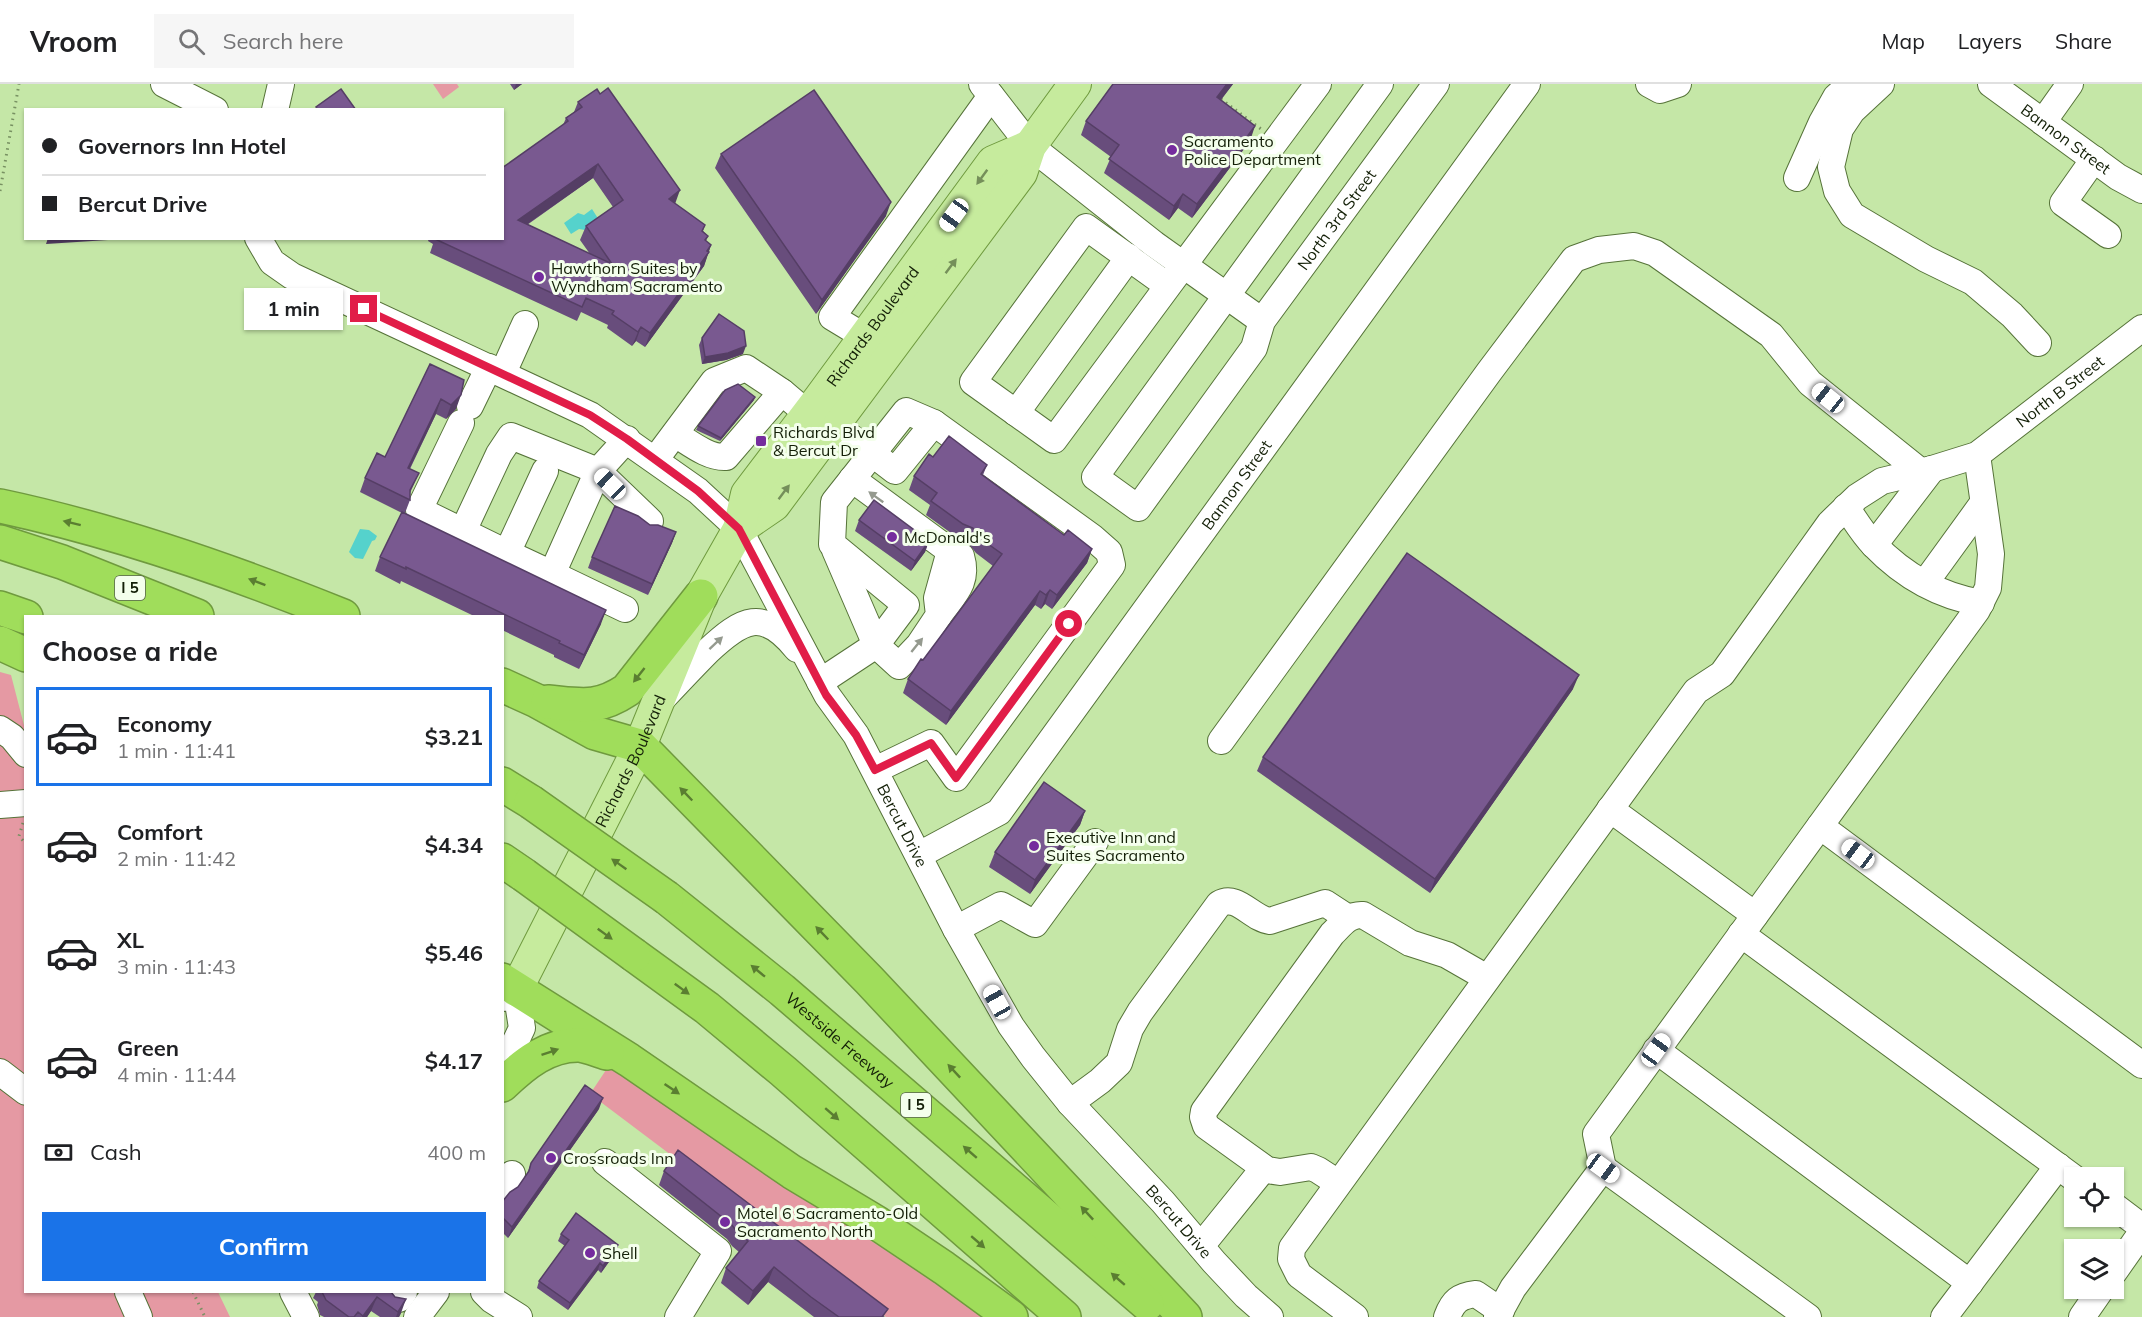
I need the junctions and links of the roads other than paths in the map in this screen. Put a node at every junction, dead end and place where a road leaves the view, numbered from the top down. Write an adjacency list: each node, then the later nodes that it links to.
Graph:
1 (164, 84): 16 (street)
2 (281, 84): 17 (street)
3 (1076, 84): 19 (main road, Richards Boulevard)
4 (1318, 84): 26 (street)
5 (1380, 84): 28 (street)
6 (1436, 84): 29 (street, North 3rd Street)
7 (1527, 84): 80 (street, Bannon Street)
8 (1649, 84): 9 (street)
9 (1678, 84)
10 (1851, 84): 21 (street)
11 (1881, 84): 33 (street)
12 (1991, 84): 15 (street, Bannon Street)
13 (2070, 84): 18 (street)
14 (987, 90): 19 (street); 32 (street)
15 (2017, 91): 18 (street, Bannon Street)
16 (211, 108)
17 (275, 108)
18 (2043, 122): 20 (street, Bannon Street)
19 (1030, 146): 26 (street); 32 (main road, Richards Boulevard, one-way to 32); 37 (main road, Richards Boulevard, one-way to 19)
20 (2094, 159): 22 (street, Bannon Street); 23 (street)
21 (1797, 178)
22 (2142, 190)
23 (2108, 235)
24 (259, 240): 34 (street, Bercut Drive)
25 (1129, 257): 27 (street); 36 (street); 36 (street)
26 (1184, 266): 27 (street); 28 (street)
27 (1168, 285): 36 (street)
28 (1227, 295): 29 (street); 29 (street, North 3rd Street)
29 (1262, 321)
30 (525, 324): 34 (street)
31 (2138, 332): 41 (street, North B Street)
32 (865, 337): 37 (main road, Richards Boulevard)
33 (2038, 343)
34 (496, 370): 39 (street, Bercut Drive); 52 (street)
35 (782, 392): 37 (street); 38 (street); 38 (street)
36 (1016, 413)
37 (822, 419): 40 (street); 51 (main road, Richards Boulevard)
38 (675, 434): 42 (street)
39 (627, 439): 42 (street, Bercut Drive); 44 (street)
40 (872, 454): 46 (street); 75 (street)
41 (1977, 455): 45 (street); 47 (street)
42 (655, 460): 51 (street, Bercut Drive)
43 (545, 471): 56 (street)
44 (598, 471): 50 (street); 52 (street); 57 (street)
45 (1926, 471): 49 (street); 55 (street); 72 (street)
46 (852, 478): 54 (street); 66 (street, one-way to 46)
47 (1983, 503): 58 (street); 60 (street)
48 (5, 507): 64 (highway, one-way to 48)
49 (1846, 507): 55 (street); 77 (street)
50 (650, 521)
51 (739, 529): 59 (main road, Richards Boulevard); 67 (street, Bercut Drive)
52 (463, 531): 56 (street)
53 (0, 542): 63 (highway, I 5)
54 (832, 544): 66 (street); 66 (street)
55 (1874, 545): 58 (street)
56 (507, 553): 57 (street)
57 (552, 574): 62 (street)
58 (1925, 584): 60 (street)
59 (701, 596): 69 (main road, Richards Boulevard); 70 (highway, one-way to 70)
60 (1981, 603): 78 (street)
61 (0, 608): 65 (highway)
62 (625, 609)
63 (194, 615)
64 (340, 615)
65 (24, 616)
66 (876, 645): 67 (street)
67 (816, 674): 69 (street, one-way to 67); 75 (street, Bercut Drive)
68 (504, 686): 70 (highway)
69 (660, 700): 73 (main road, Richards Boulevard)
70 (537, 701): 73 (highway)
71 (0, 729): 74 (street)
72 (1221, 741)
73 (640, 747): 86 (main road, Richards Boulevard); 121 (highway, one-way to 73)
74 (24, 756)
75 (875, 770): 80 (street, Bercut Drive)
76 (504, 785): 120 (highway, Westside Freeway / I 5, one-way to 76, bridge)
77 (1610, 809): 83 (street); 85 (street)
78 (1820, 826): 83 (street); 89 (street)
79 (1095, 842): 84 (street)
80 (919, 855): 84 (street, Bercut Drive)
81 (513, 868): 119 (highway, one-way to 119, bridge)
82 (1348, 918): 85 (street); 94 (street); 96 (street)
83 (1748, 925): 87 (street); 98 (street)
84 (956, 929): 94 (street, Bercut Drive)
85 (1487, 978): 100 (street)
86 (507, 990): 88 (highway); 90 (street)
87 (1656, 1050): 97 (street); 106 (street)
88 (629, 1060): 92 (highway, one-way to 88); 118 (highway, one-way to 118)
89 (2142, 1065)
90 (504, 1066)
91 (0, 1072): 93 (street)
92 (504, 1082)
93 (24, 1090)
94 (1070, 1103): 104 (street, Bercut Drive)
95 (605, 1162): 113 (street)
96 (1264, 1168): 100 (street); 104 (street)
97 (1603, 1168): 112 (street); 125 (street)
98 (2064, 1170)
99 (2064, 1174): 106 (street)
100 (1338, 1183): 123 (street)
101 (2124, 1214): 102 (street)
102 (2142, 1227)
103 (2142, 1232): 105 (street)
104 (1201, 1246): 122 (street, Bercut Drive)
105 (2124, 1258)
106 (1970, 1283): 126 (street)
107 (128, 1293): 114 (street)
108 (294, 1293): 115 (street)
109 (435, 1293): 116 (street)
110 (2094, 1299): 127 (street)
111 (485, 1303): 117 (street)
112 (1499, 1314): 124 (street)
113 (682, 1316)
114 (140, 1317)
115 (306, 1317)
116 (417, 1317)
117 (519, 1317)
118 (1011, 1317)
119 (1064, 1317)
120 (1162, 1317)
121 (1185, 1317)
122 (1270, 1317)
123 (1355, 1317)
124 (1447, 1317)
125 (1808, 1317)
126 (1944, 1317)
127 (2082, 1317)

